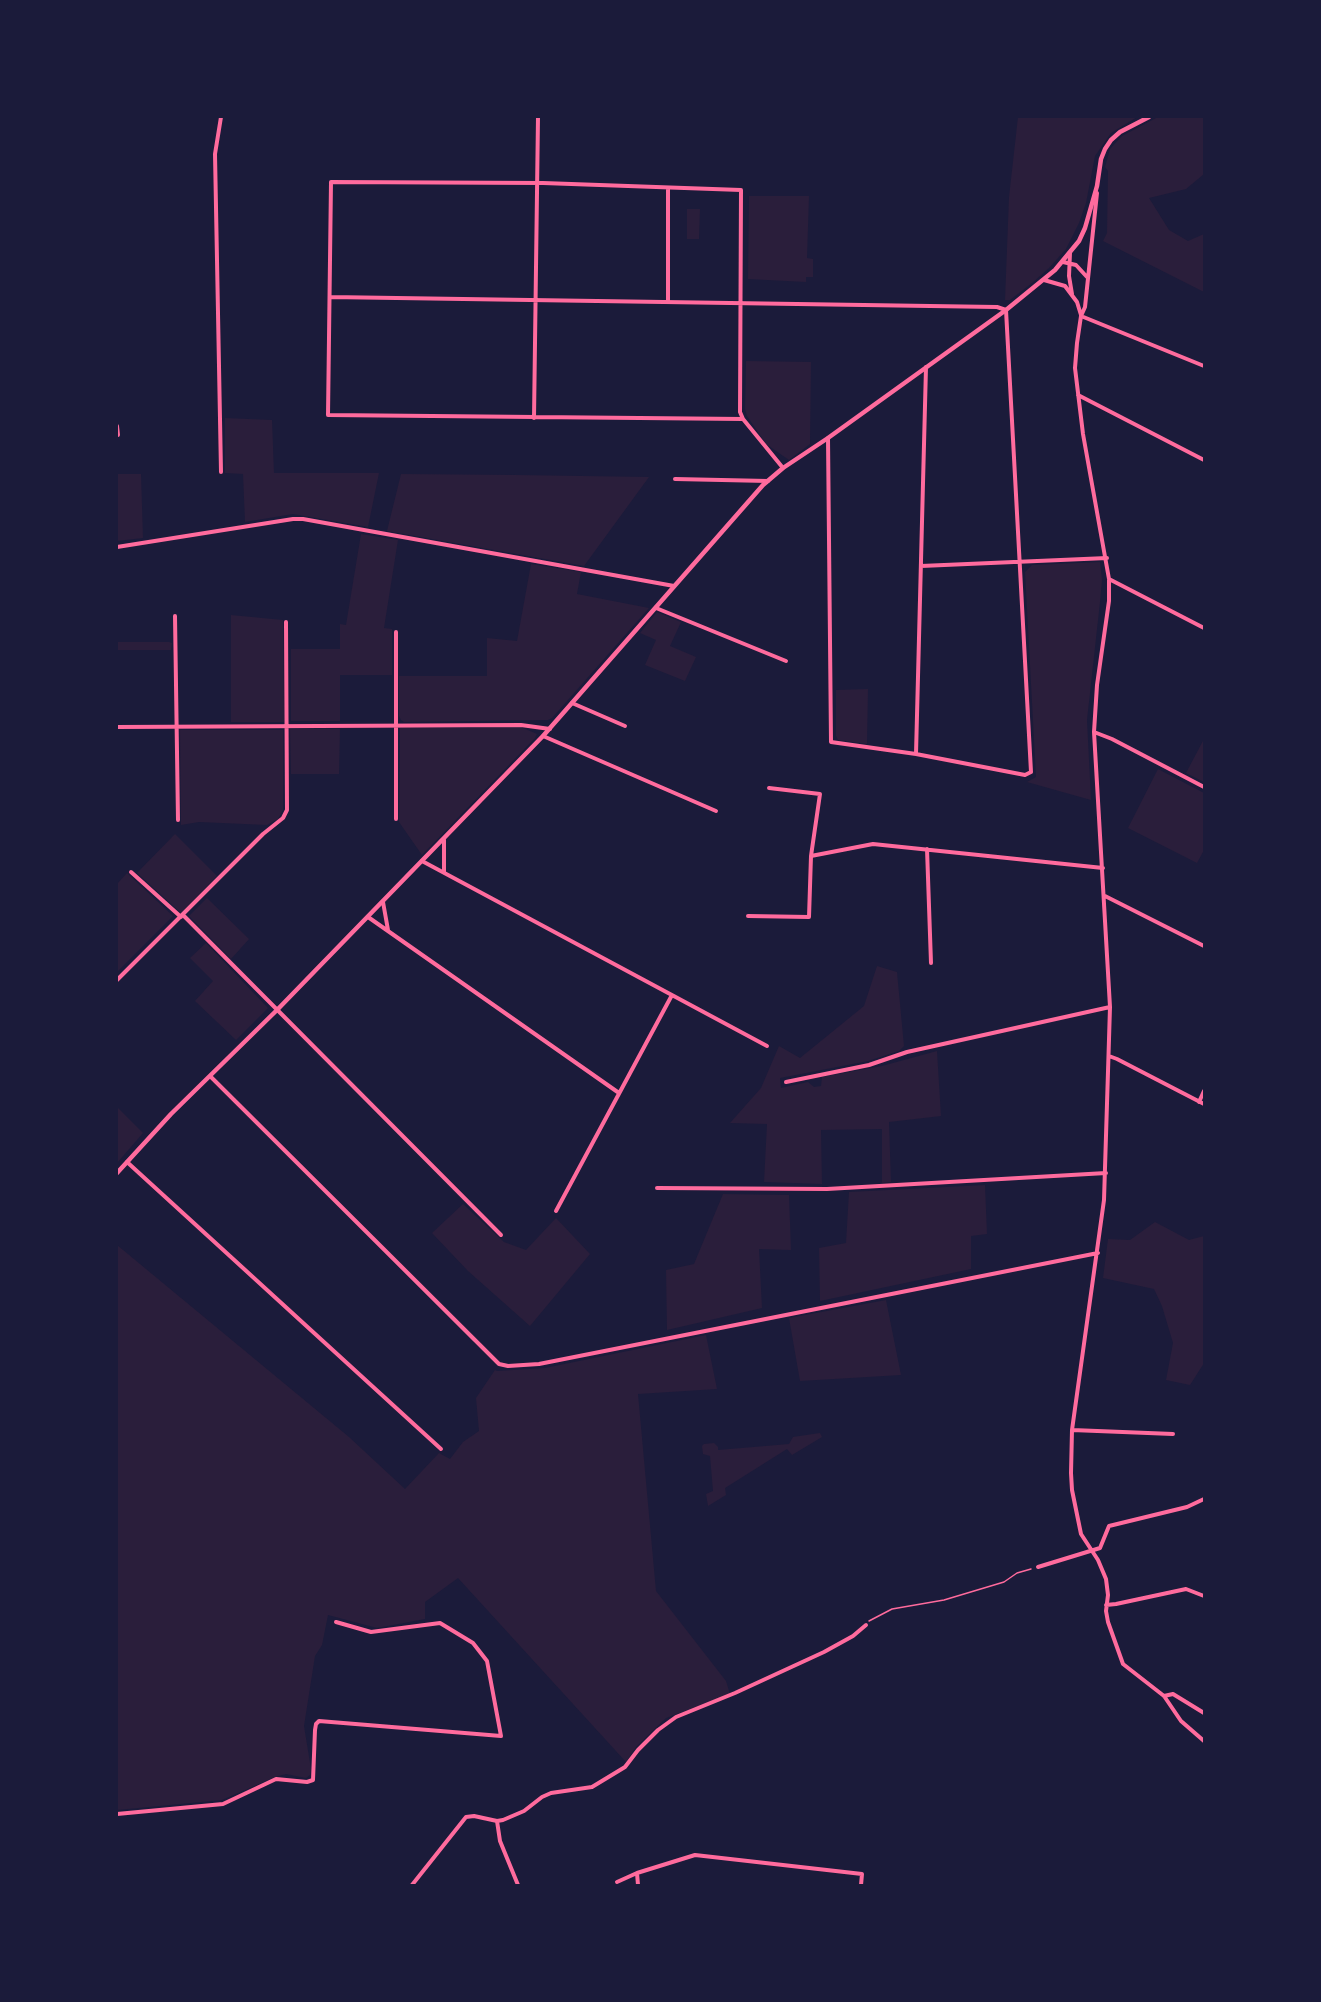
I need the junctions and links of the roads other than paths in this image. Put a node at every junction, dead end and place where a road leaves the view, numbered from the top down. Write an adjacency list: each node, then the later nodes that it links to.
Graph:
1 (221, 117): 29 (street)
2 (538, 117): 4 (street)
3 (1149, 117): 5 (street)
4 (537, 183): 6 (street); 13 (street); 14 (street)
5 (1097, 186): 7 (street); 10 (street)
6 (668, 188): 15 (street); 16 (street)
7 (1070, 253): 8 (street); 9 (street)
8 (1063, 262): 9 (street); 11 (street)
9 (1070, 263): 10 (street); 12 (street)
10 (1088, 277): 18 (street)
11 (1044, 280): 12 (street); 17 (street)
12 (1072, 294): 18 (street)
13 (330, 297): 14 (street); 22 (street)
14 (536, 300): 15 (street); 22 (street)
15 (668, 302): 16 (street)
16 (740, 302): 17 (street); 23 (street)
17 (1006, 310): 19 (street); 34 (street)
18 (1081, 316): 20 (street); 21 (street)
19 (926, 366): 26 (street); 35 (street)
20 (1204, 366)
21 (1077, 394): 27 (street); 33 (street)
22 (534, 418): 23 (street)
23 (743, 419): 28 (street)
24 (117, 426): 25 (street)
25 (118, 435)
26 (828, 438): 28 (street); 53 (street)
27 (1204, 460)
28 (783, 468): 31 (street)
29 (221, 472)
30 (675, 479): 31 (street)
31 (768, 481): 37 (street)
32 (117, 547): 37 (street)
33 (1107, 558): 34 (street); 36 (street)
34 (1019, 561): 35 (street); 53 (street)
35 (921, 566): 53 (street)
36 (1109, 579): 41 (street); 51 (street)
37 (675, 586): 38 (street)
38 (656, 608): 43 (street); 44 (street)
39 (175, 616): 48 (street)
40 (286, 622): 49 (street)
41 (1204, 628)
42 (396, 632): 45 (street)
43 (786, 661)
44 (572, 703): 46 (street); 50 (street)
45 (396, 725): 49 (street); 50 (street); 57 (street)
46 (625, 726)
47 (117, 727): 48 (street)
48 (177, 727): 49 (street); 58 (street)
49 (287, 727): 68 (street)
50 (550, 729): 52 (street)
51 (1094, 732): 54 (street); 63 (street)
52 (543, 736): 56 (street); 59 (street)
53 (916, 754)
54 (1204, 787)
55 (769, 788): 61 (street)
56 (716, 811)
57 (396, 819)
58 (178, 820)
59 (444, 840): 62 (street); 65 (street)
60 (927, 849): 61 (street); 63 (street); 73 (street)
61 (812, 856): 70 (street)
62 (422, 861): 65 (street); 67 (street)
63 (1104, 868): 66 (street)
64 (131, 872): 68 (street)
65 (444, 873): 75 (street)
66 (1105, 896): 72 (street); 76 (street)
67 (383, 902): 69 (street); 71 (street)
68 (182, 916): 74 (street); 77 (street)
69 (368, 916): 71 (street); 77 (street)
70 (748, 916)
71 (388, 930): 83 (street)
72 (1204, 946)
73 (931, 963)
74 (117, 980)
75 (672, 995): 78 (street); 83 (street)
76 (1110, 1007): 79 (street); 81 (street)
77 (277, 1010): 80 (street); 91 (street)
78 (767, 1046)
79 (1108, 1056): 84 (street); 88 (street)
80 (211, 1077): 86 (street); 92 (street)
81 (786, 1082)
82 (1204, 1091): 84 (street)
83 (620, 1093): 90 (street)
84 (1199, 1102): 85 (street)
85 (1204, 1104)
86 (126, 1161): 87 (street); 95 (street)
87 (117, 1173)
88 (1106, 1173): 89 (street); 92 (street)
89 (657, 1188)
90 (556, 1211)
91 (501, 1235)
92 (1098, 1253): 93 (street)
93 (1072, 1430): 94 (street); 97 (street)
94 (1173, 1434)
95 (441, 1449)
96 (1204, 1499): 97 (street)
97 (1091, 1551): 98 (street); 100 (street)
98 (1038, 1567)
99 (1204, 1596): 100 (street)
100 (1106, 1605): 103 (street)
101 (336, 1622): 106 (street)
102 (866, 1625): 107 (street)
103 (1164, 1696): 104 (street); 105 (street)
104 (1204, 1713)
105 (1204, 1741)
106 (117, 1814)
107 (497, 1821): 110 (street); 111 (street)
108 (637, 1873): 109 (street); 112 (street); 113 (street)
109 (617, 1882)
110 (412, 1885)
111 (518, 1885)
112 (638, 1885)
113 (861, 1885)

